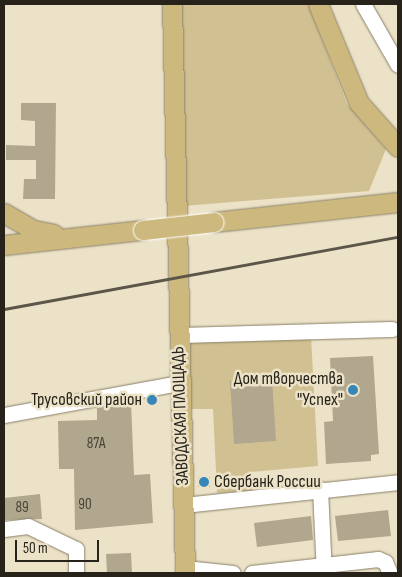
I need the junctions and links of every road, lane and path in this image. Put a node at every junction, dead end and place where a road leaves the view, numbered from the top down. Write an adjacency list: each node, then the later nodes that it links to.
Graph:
1 (172, 4): 11 (main road, ЗАВОДСКАЯ ПЛОЩАДЬ)
2 (318, 4): 5 (main road)
3 (363, 4): 4 (street)
4 (398, 64)
5 (398, 147)
6 (398, 202): 8 (main road, bridge)
7 (4, 214): 8 (main road)
8 (80, 236): 9 (main road)
9 (4, 245)
10 (392, 328): 11 (street)
11 (179, 335): 12 (main road, ЗАВОДСКАЯ ПЛОЩАДЬ)
12 (179, 383): 13 (street); 16 (main road, ЗАВОДСКАЯ ПЛОЩАДЬ)
13 (4, 415)
14 (398, 482): 15 (street)
15 (320, 489): 16 (street); 19 (street)
16 (184, 505): 18 (main road, ЗАВОДСКАЯ ПЛОЩАДЬ)
17 (4, 529): 20 (street)
18 (185, 570): 21 (street)
19 (323, 570): 22 (street); 23 (street)
20 (76, 573)
21 (233, 573)
22 (252, 573)
23 (390, 573)

